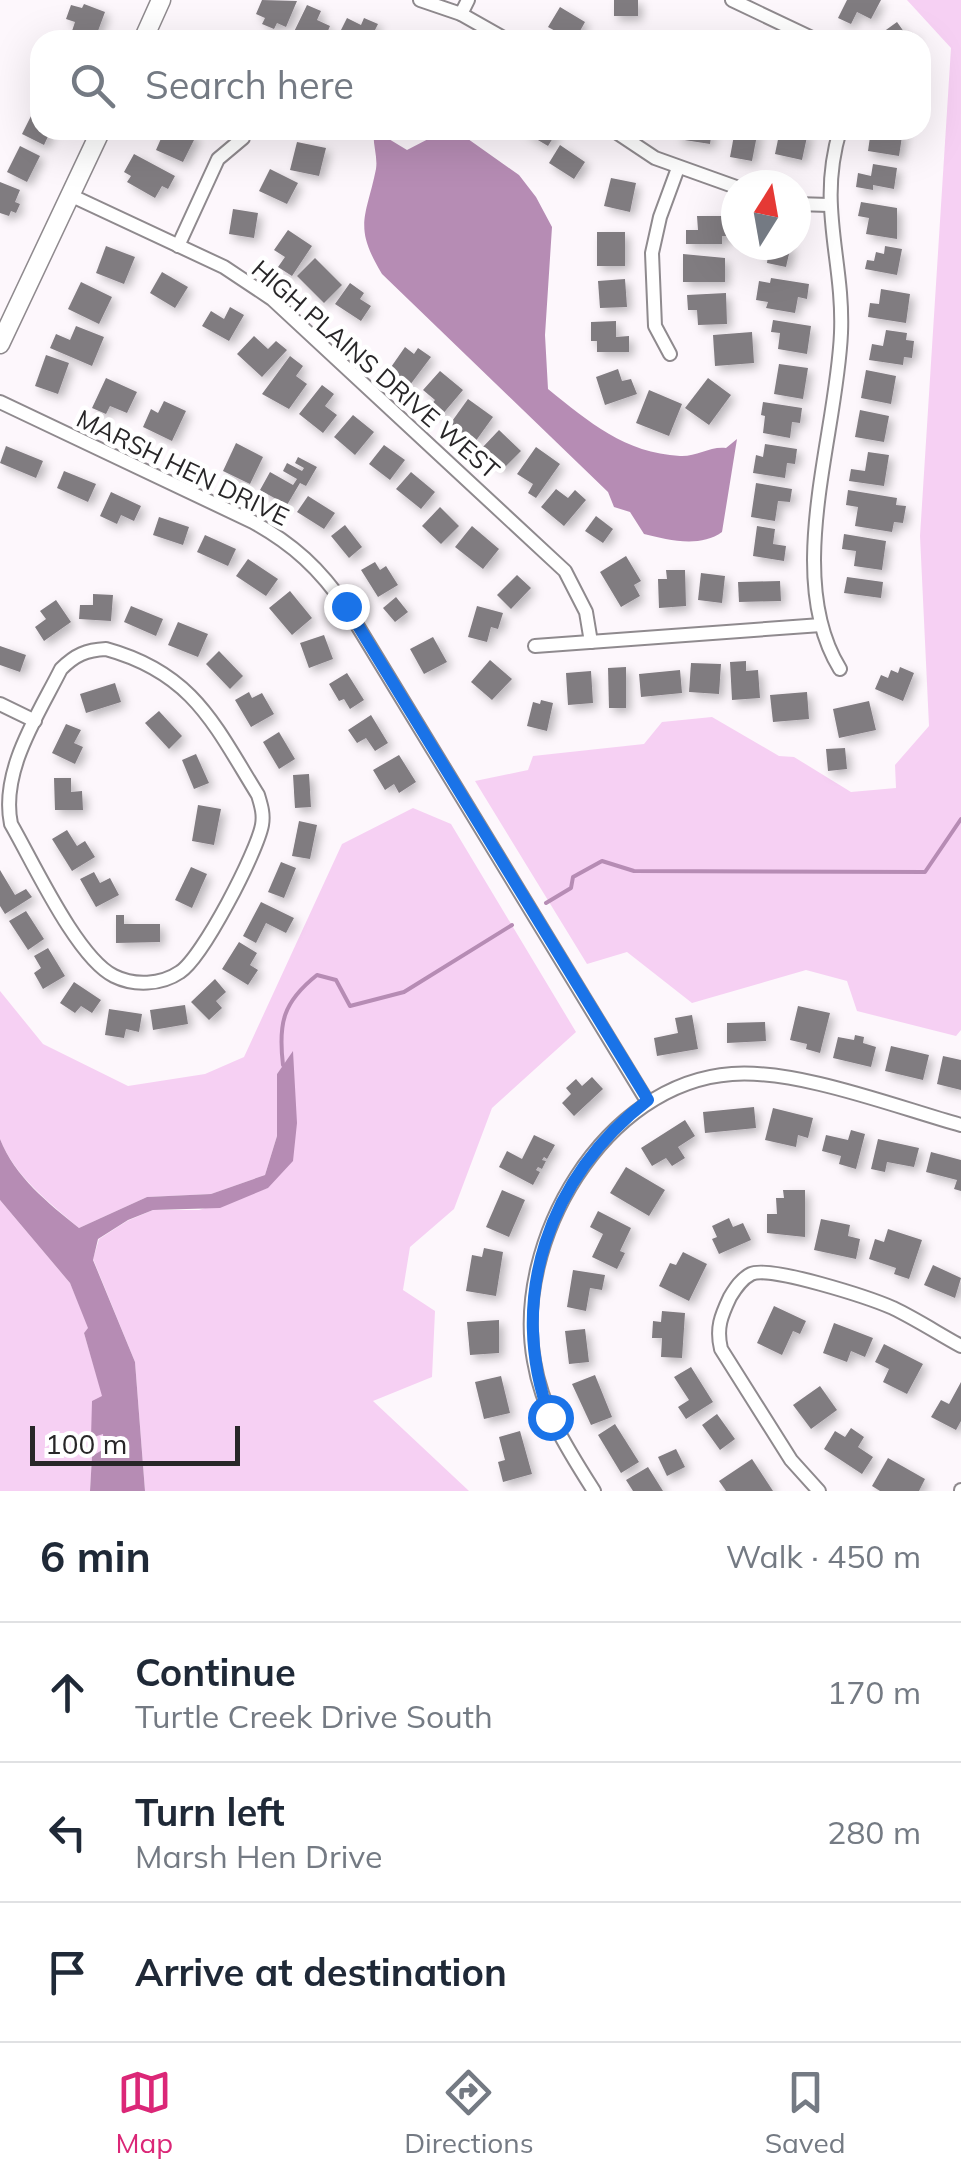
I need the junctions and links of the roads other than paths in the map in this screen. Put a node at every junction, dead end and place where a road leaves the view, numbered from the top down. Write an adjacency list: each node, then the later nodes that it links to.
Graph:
1 (162, 0): 5 (street)
2 (420, 0): 4 (street)
3 (732, 0): 7 (street)
4 (465, 7): 6 (street)
5 (148, 30)
6 (494, 30)
7 (795, 30)
8 (95, 140): 14 (street)
9 (240, 140): 17 (street)
10 (628, 140): 12 (street)
11 (837, 140): 16 (street)
12 (678, 168): 13 (street); 19 (street)
13 (721, 182)
14 (70, 195): 17 (street, HIGH PLAINS DRIVE WEST); 18 (street)
15 (811, 204): 16 (street)
16 (829, 205): 21 (street)
17 (178, 246): 22 (street, HIGH PLAINS DRIVE WEST)
18 (0, 344)
19 (670, 354)
20 (0, 402): 27 (street, MARSH HEN DRIVE)
21 (821, 625): 22 (street); 24 (street)
22 (592, 642): 23 (street)
23 (535, 646)
24 (840, 669)
25 (0, 704): 26 (street)
26 (35, 721): 26 (street)
27 (648, 1100): 28 (street); 30 (street)
28 (961, 1125)
29 (961, 1346): 31 (street)
30 (594, 1491)
31 (819, 1491)

